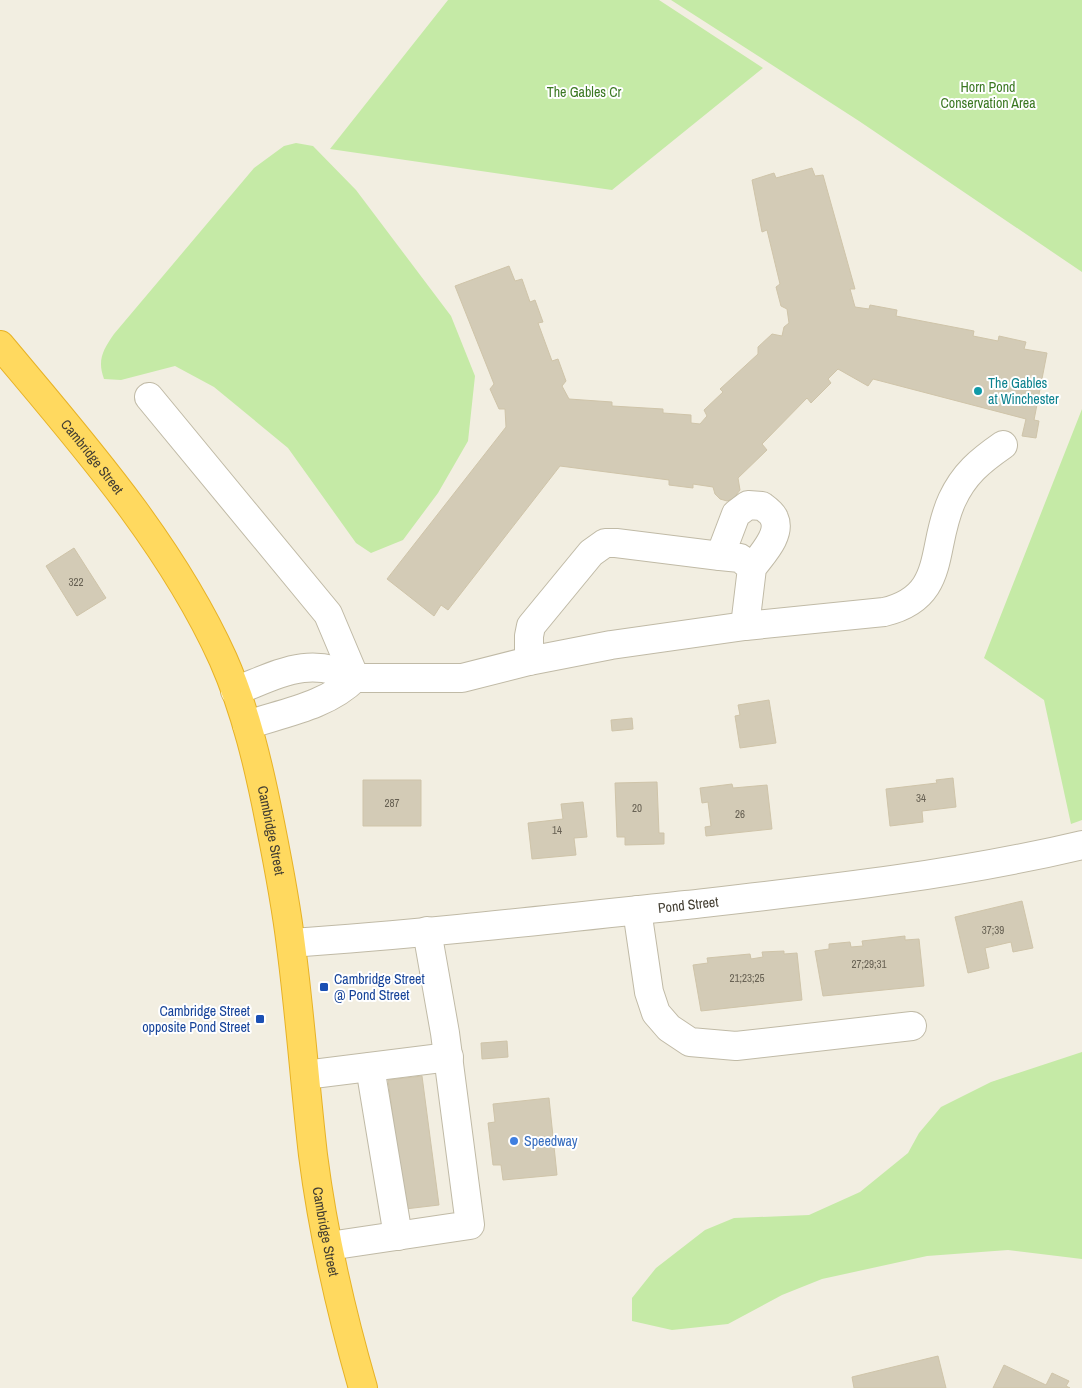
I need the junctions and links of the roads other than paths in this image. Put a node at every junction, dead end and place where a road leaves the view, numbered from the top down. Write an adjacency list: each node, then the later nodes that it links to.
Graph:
1 (0, 345): 9 (highway, Cambridge Street)
2 (149, 397): 8 (street)
3 (1003, 445): 6 (street)
4 (720, 556): 5 (street); 5 (street); 7 (street)
5 (752, 568): 6 (street)
6 (745, 626): 7 (street)
7 (529, 661): 8 (street)
8 (355, 678): 9 (street); 10 (street)
9 (235, 691): 10 (highway, Cambridge Street)
10 (247, 725): 14 (highway, Cambridge Street)
11 (1082, 845): 12 (street, Pond Street)
12 (637, 910): 13 (street, Pond Street); 15 (street)
13 (427, 931): 14 (street, Pond Street); 16 (street)
14 (291, 943): 18 (highway, Cambridge Street)
15 (912, 1026)
16 (448, 1057): 17 (street); 19 (street)
17 (370, 1067): 18 (street); 19 (street)
18 (304, 1076): 20 (highway, Cambridge Street)
19 (398, 1236): 20 (street)
20 (329, 1246): 21 (highway, Cambridge Street)
21 (363, 1388)

